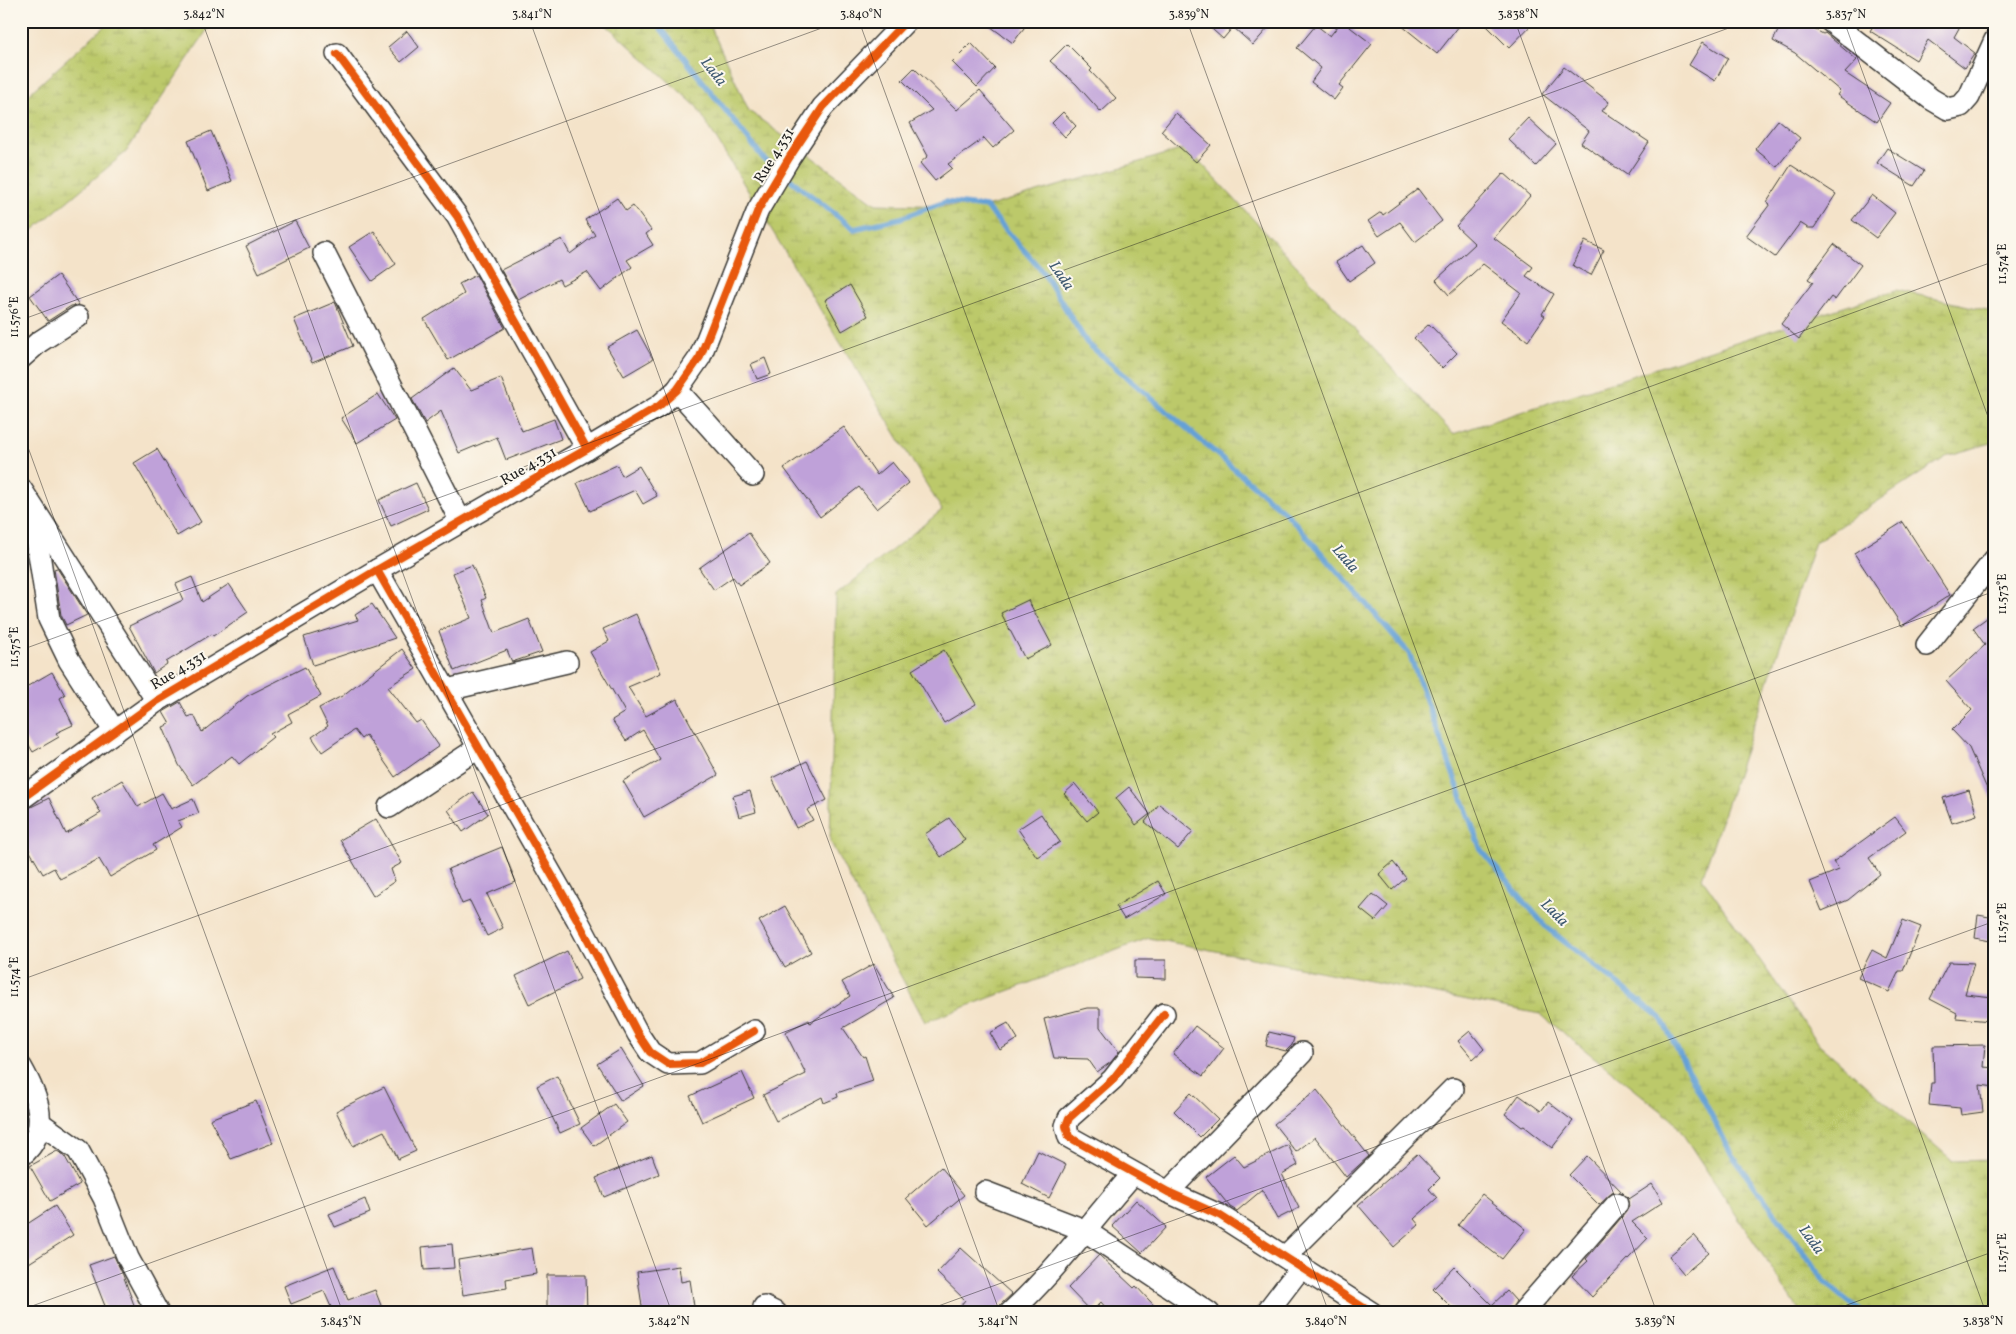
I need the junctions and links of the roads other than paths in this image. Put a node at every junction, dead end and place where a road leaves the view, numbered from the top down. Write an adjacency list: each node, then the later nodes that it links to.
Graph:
1 (1830, 21): 3 (street)
2 (901, 23): 8 (street, Rue 4.331)
3 (1995, 40)
4 (337, 54): 9 (street)
5 (324, 253): 12 (street)
6 (78, 316): 7 (street)
7 (21, 358)
8 (677, 390): 9 (street, Rue 4.331); 10 (street)
9 (587, 449): 12 (street, Rue 4.331)
10 (753, 475)
11 (26, 498): 18 (street); 19 (street)
12 (460, 522): 14 (street, Rue 4.331)
13 (1995, 559): 15 (street)
14 (377, 570): 17 (street); 18 (street, Rue 4.331)
15 (1927, 646)
16 (568, 662): 17 (street)
17 (447, 690): 20 (street)
18 (156, 701): 19 (street, Rue 4.331)
19 (115, 732): 21 (street, Rue 4.331)
20 (478, 748): 22 (street); 24 (street)
21 (21, 799)
22 (389, 807)
23 (1164, 1014): 30 (street)
24 (754, 1031)
25 (1302, 1053): 32 (street)
26 (21, 1067): 28 (street)
27 (1454, 1089): 35 (street)
28 (40, 1123): 29 (street); 36 (street)
29 (21, 1156)
30 (1133, 1174): 32 (street); 34 (street)
31 (985, 1192): 34 (street)
32 (1168, 1192): 35 (street)
33 (1617, 1204): 41 (street)
34 (1084, 1230): 37 (street); 38 (street)
35 (1294, 1261): 39 (street); 40 (street)
36 (158, 1313)
37 (1010, 1313)
38 (1209, 1313)
39 (1266, 1313)
40 (1372, 1313)
41 (1522, 1313)

